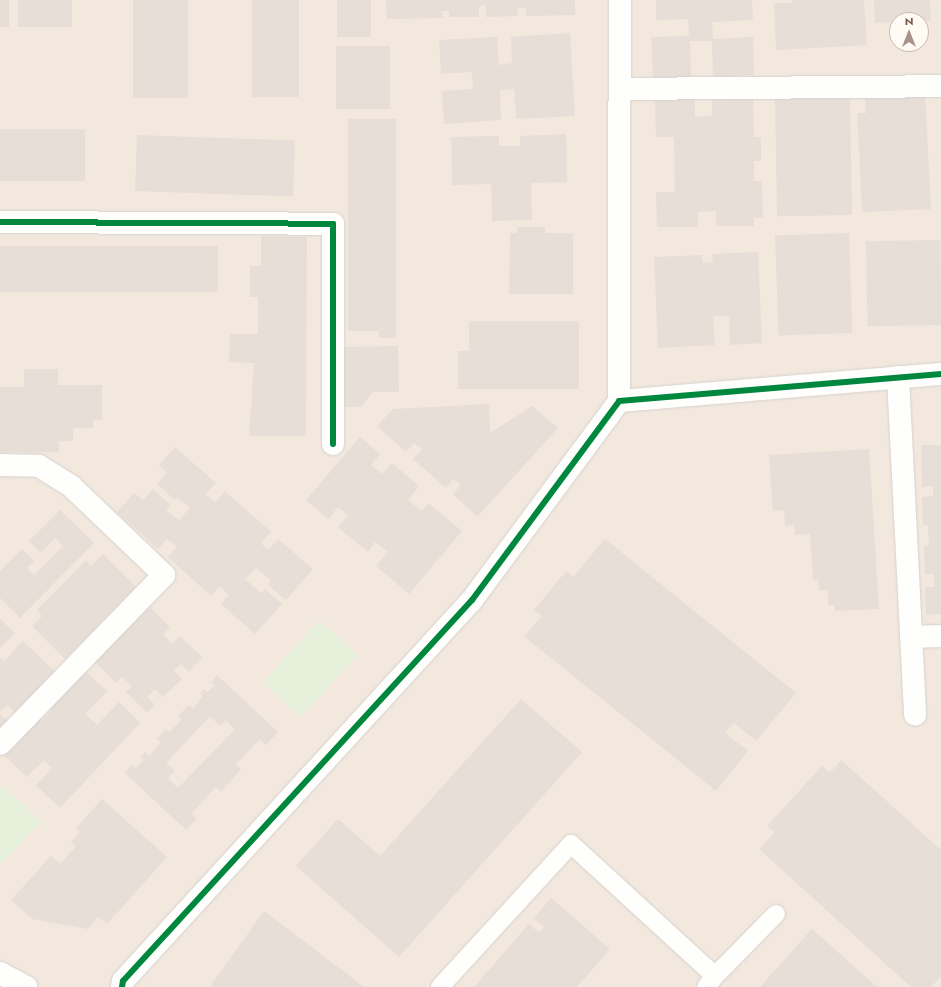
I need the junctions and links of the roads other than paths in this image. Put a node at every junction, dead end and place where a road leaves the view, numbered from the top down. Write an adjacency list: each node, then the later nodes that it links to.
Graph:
1 (620, 0): 3 (street)
2 (941, 86): 3 (street)
3 (620, 89): 7 (street)
4 (0, 222): 8 (street)
5 (941, 374): 6 (street)
6 (898, 377): 7 (street); 11 (street)
7 (619, 401): 18 (street)
8 (333, 444)
9 (0, 465): 13 (street)
10 (941, 636): 11 (street)
11 (911, 637): 12 (street)
12 (915, 715)
13 (0, 744)
14 (776, 914): 16 (lane)
15 (0, 974): 17 (street)
16 (710, 981): 19 (lane)
17 (26, 987)
18 (122, 987)
19 (440, 987)

